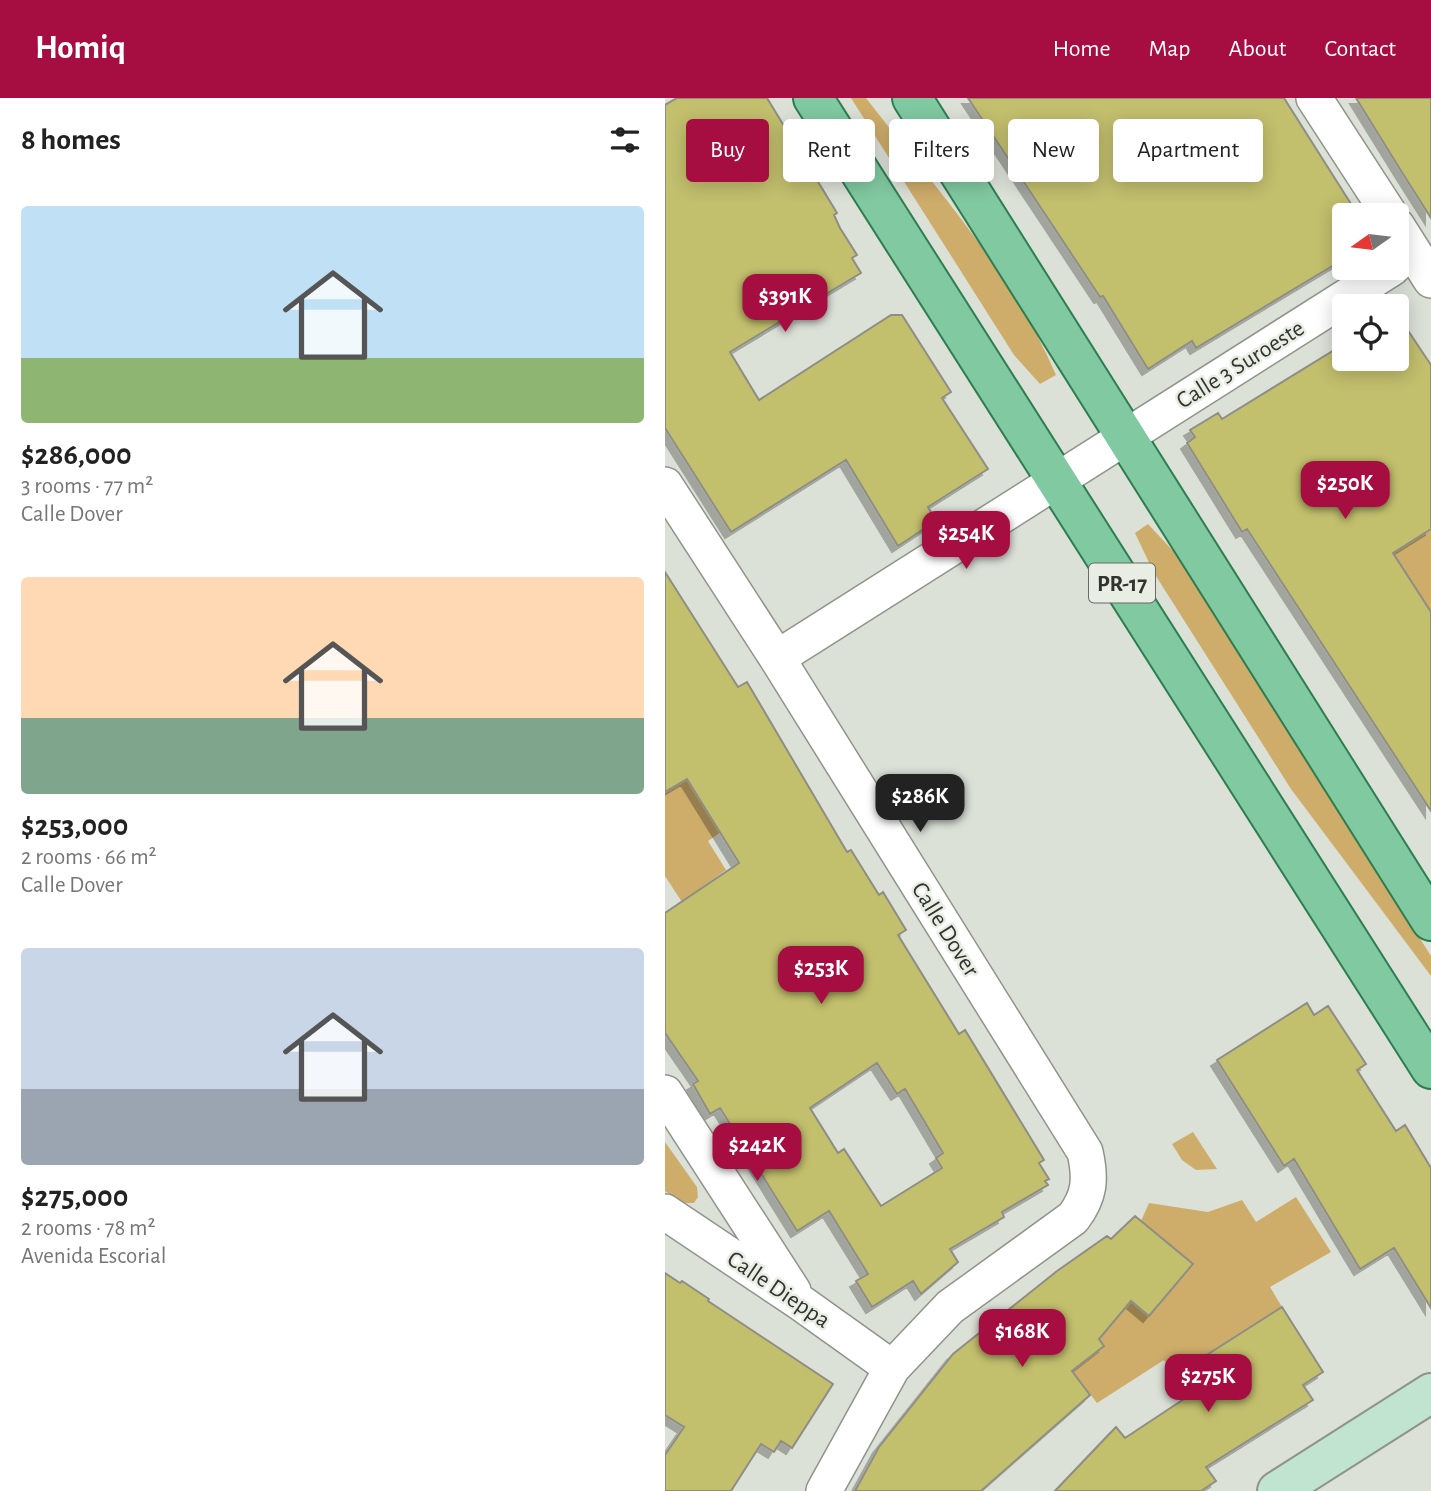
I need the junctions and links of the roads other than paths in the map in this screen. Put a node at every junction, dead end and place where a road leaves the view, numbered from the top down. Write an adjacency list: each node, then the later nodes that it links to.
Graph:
1 (813, 98): 7 (main road, PR-17)
2 (912, 98): 6 (main road)
3 (1314, 98): 4 (street)
4 (1381, 203)
5 (1372, 280): 6 (street, Calle 3 Suroeste)
6 (1124, 438): 7 (street, Calle 3 Suroeste); 10 (main road)
7 (1057, 480): 9 (street, Calle 3 Suroeste); 11 (main road, PR-17)
8 (665, 485): 9 (street, Calle Dover)
9 (777, 658): 15 (street, Calle Dover)
10 (1431, 921)
11 (1431, 1069)
12 (665, 1093): 14 (street)
13 (665, 1212): 14 (street, Calle Dieppa)
14 (801, 1303): 15 (street, Calle Dieppa)
15 (892, 1368): 17 (street)
16 (1431, 1393): 18 (street)
17 (824, 1491)
18 (1277, 1491)

